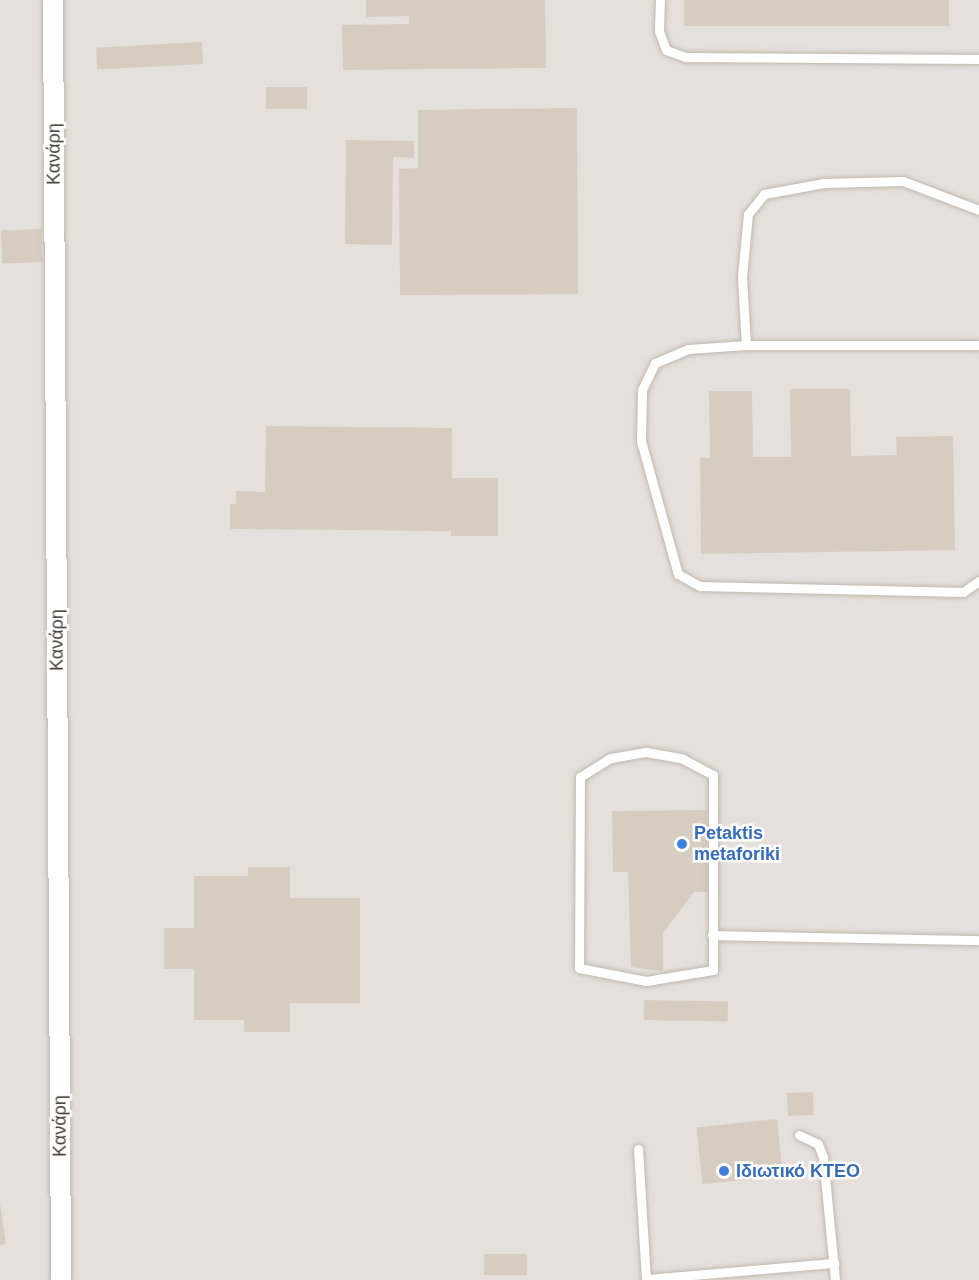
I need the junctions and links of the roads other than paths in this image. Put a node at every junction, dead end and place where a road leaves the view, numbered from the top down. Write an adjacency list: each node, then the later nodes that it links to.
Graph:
1 (53, 0): 14 (street, Κανάρη)
2 (660, 0): 3 (lane)
3 (979, 59)
4 (979, 210): 5 (lane)
5 (746, 345): 6 (lane); 7 (lane)
6 (979, 345)
7 (979, 582)
8 (712, 935): 8 (lane); 9 (lane)
9 (979, 940)
10 (800, 1135): 12 (lane)
11 (638, 1149): 13 (lane)
12 (834, 1263): 13 (lane); 15 (lane)
13 (646, 1279)
14 (62, 1280)
15 (835, 1280)

